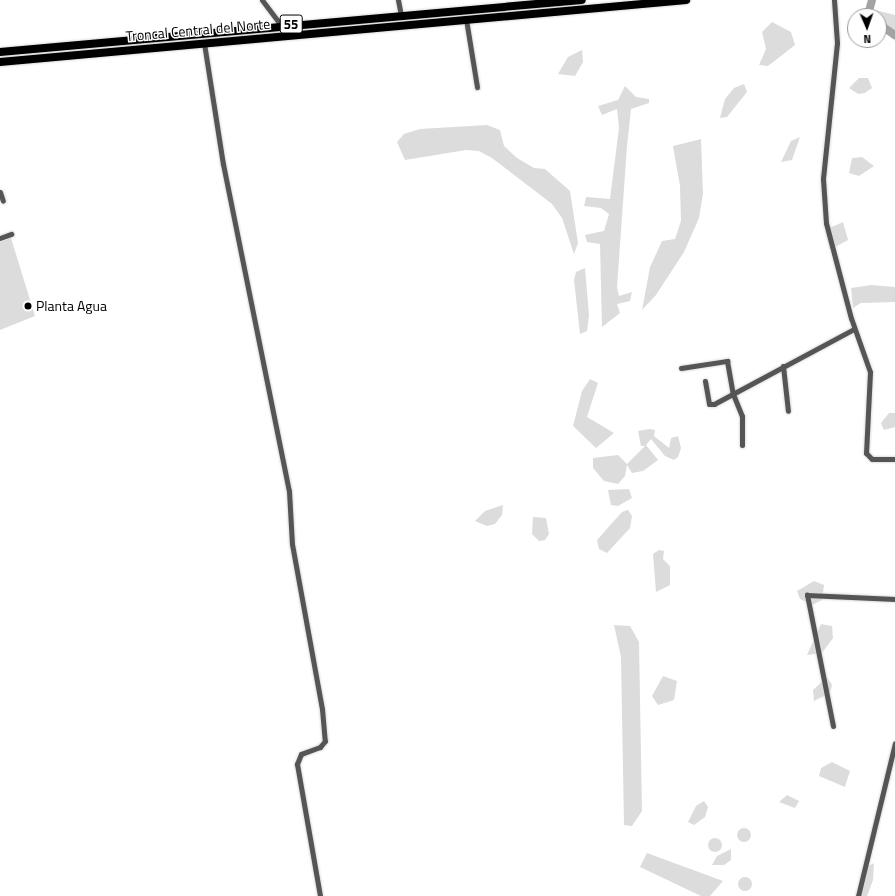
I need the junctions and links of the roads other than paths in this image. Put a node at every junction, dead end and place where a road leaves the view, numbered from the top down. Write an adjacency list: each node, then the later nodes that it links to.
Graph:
1 (262, 0): 8 (street)
2 (398, 0): 6 (street)
3 (582, 0): 6 (highway, Troncal Central del Norte / 55)
4 (686, 0): 7 (highway, Troncal Central del Norte / 55)
5 (834, 0): 17 (street)
6 (401, 15): 8 (highway, Troncal Central del Norte / 55)
7 (466, 19): 9 (highway, Troncal Central del Norte / 55); 12 (street)
8 (281, 25): 10 (highway, Troncal Central del Norte / 55)
9 (204, 43): 11 (highway, Troncal Central del Norte / 55); 28 (street)
10 (0, 52)
11 (0, 62)
12 (477, 87)
13 (0, 192): 14 (street)
14 (3, 201)
15 (11, 234): 16 (street)
16 (0, 238)
17 (854, 329): 18 (street); 24 (street)
18 (783, 366): 21 (street); 22 (street)
19 (682, 368): 21 (street)
20 (705, 381): 21 (street)
21 (732, 394): 23 (street)
22 (788, 411)
23 (742, 445)
24 (895, 459)
25 (895, 599): 26 (street)
26 (833, 726)
27 (895, 743): 29 (street)
28 (320, 896)
29 (858, 896)

